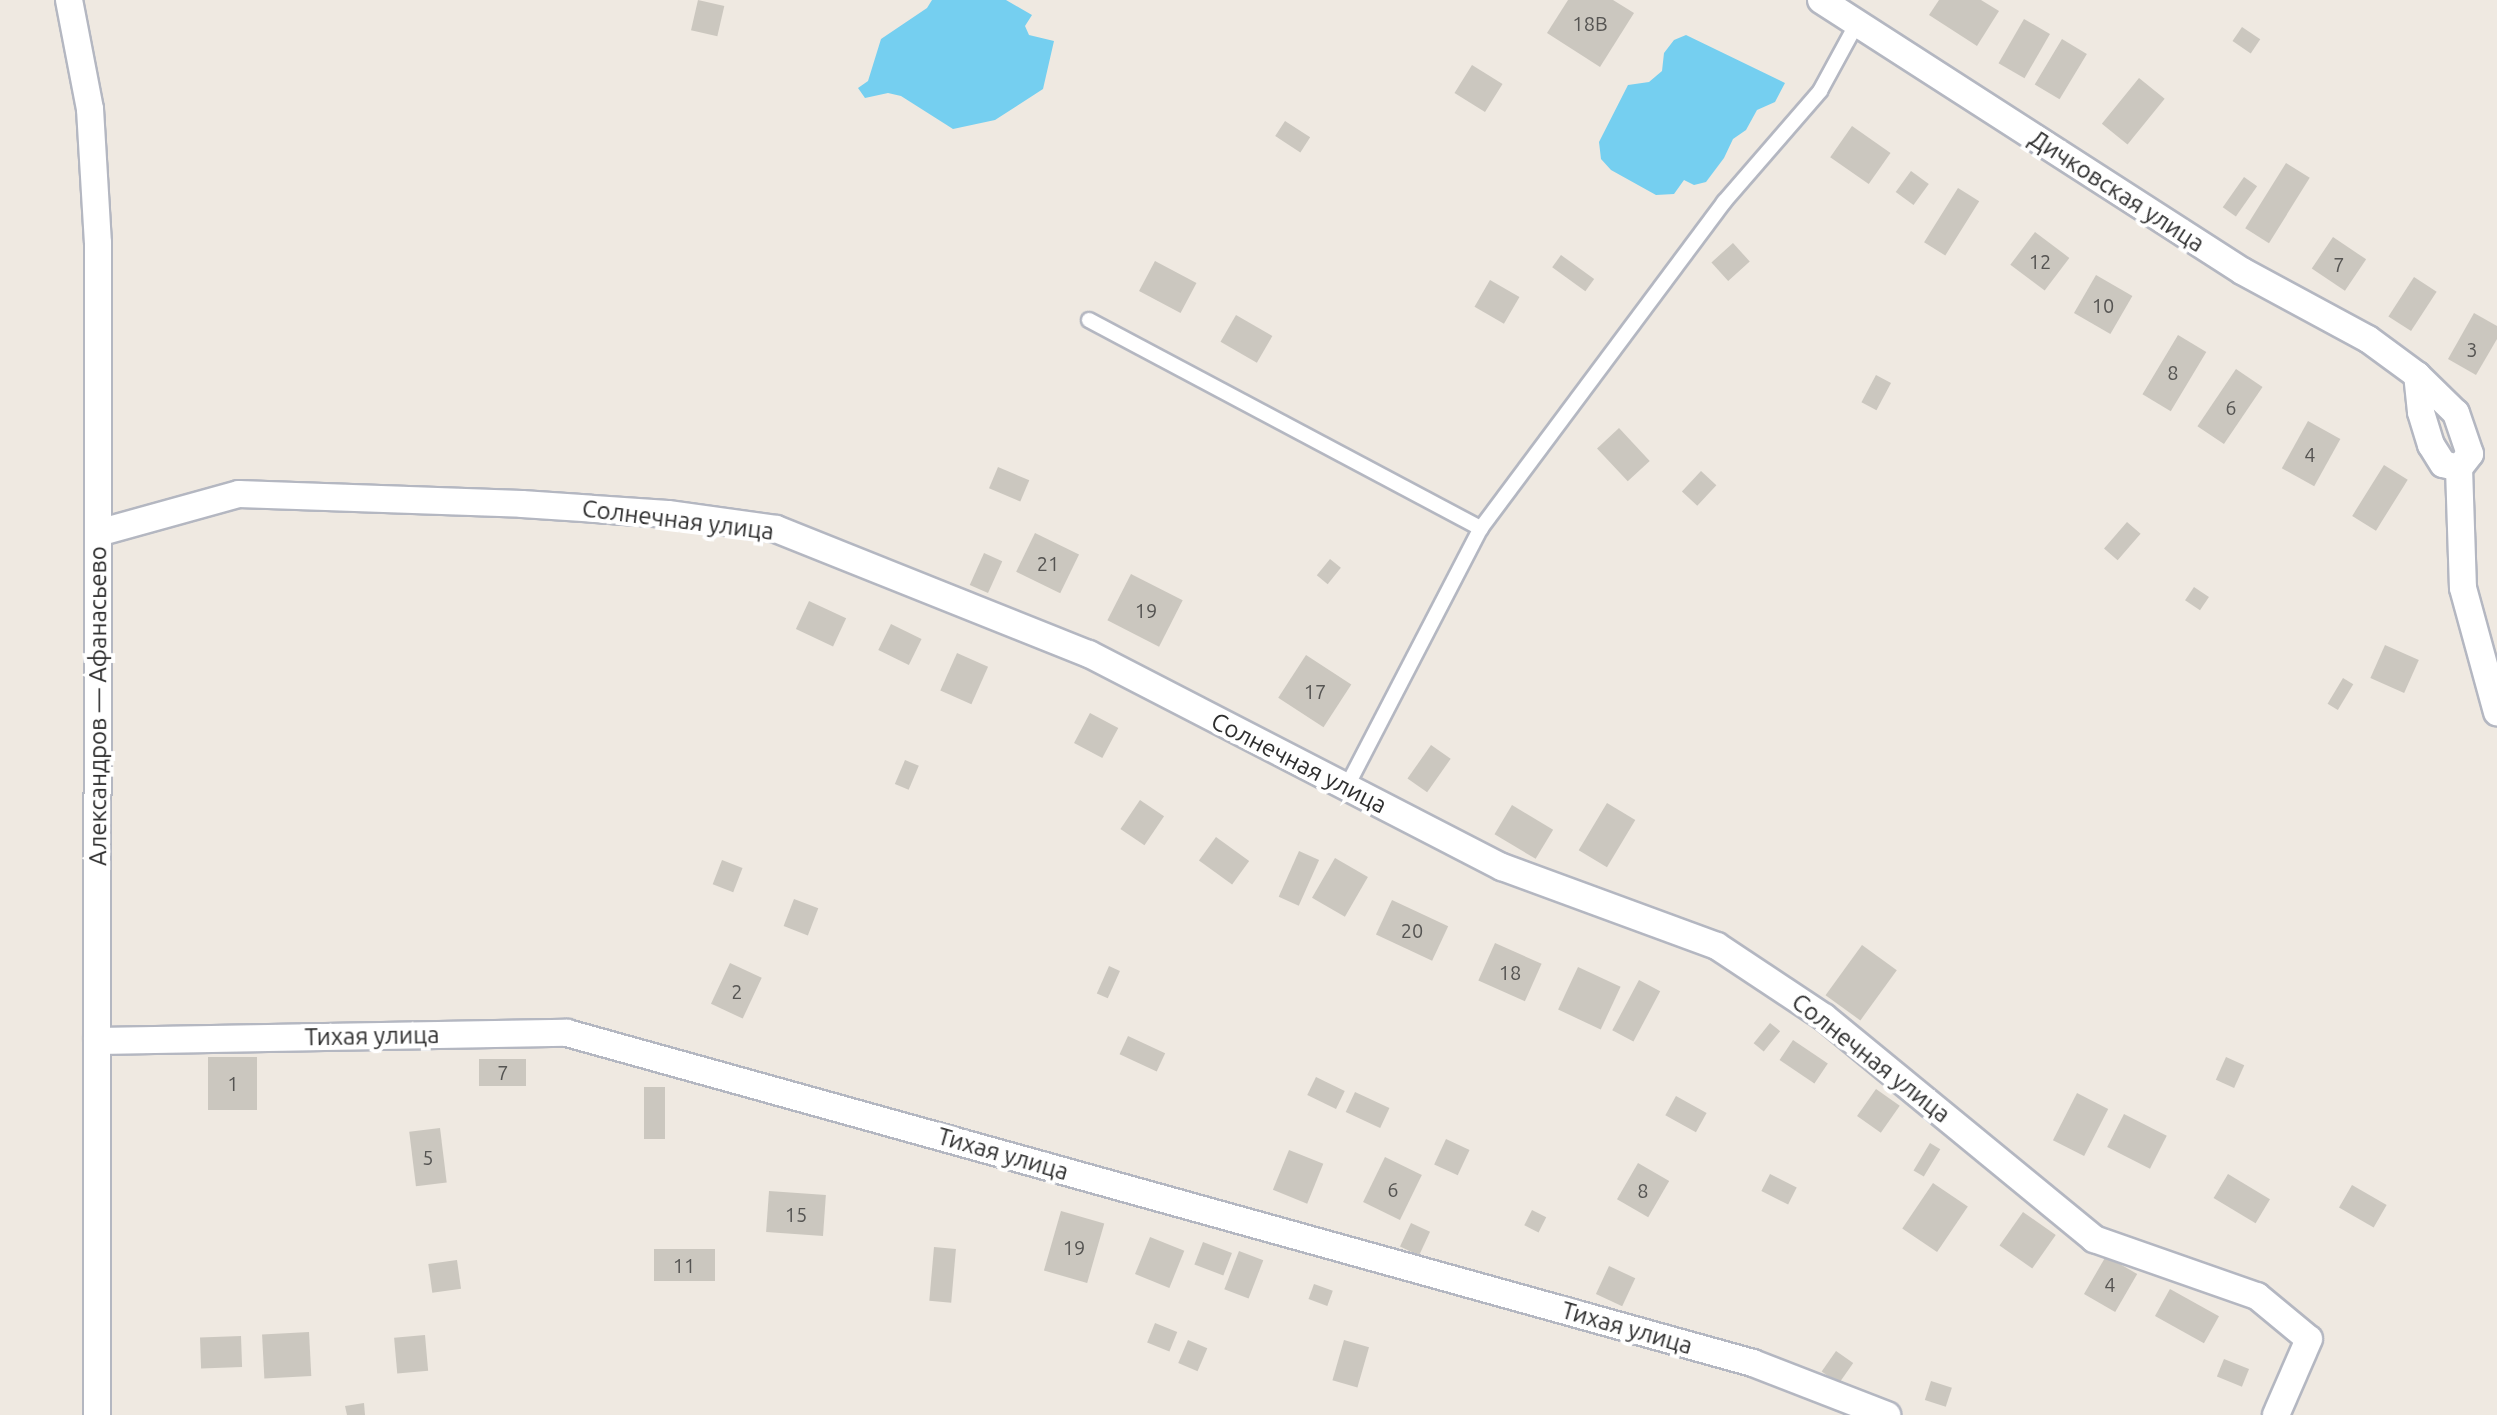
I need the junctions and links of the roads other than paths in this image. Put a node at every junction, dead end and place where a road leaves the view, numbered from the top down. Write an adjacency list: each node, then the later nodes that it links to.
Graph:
1 (69, 0): 6 (street, Александров — Афанасьево)
2 (1821, 0): 3 (street, Дичковская улица)
3 (1857, 23): 5 (lane); 7 (street, Дичковская улица)
4 (1089, 320): 5 (lane)
5 (1481, 528): 8 (lane)
6 (98, 533): 8 (street, Солнечная улица); 9 (street, Александров — Афанасьево)
7 (2497, 712)
8 (1346, 788): 12 (street, Солнечная улица)
9 (97, 1041): 10 (street, Александров — Афанасьево); 11 (street, Тихая улица)
10 (97, 1415)
11 (1887, 1415)
12 (2276, 1415)

